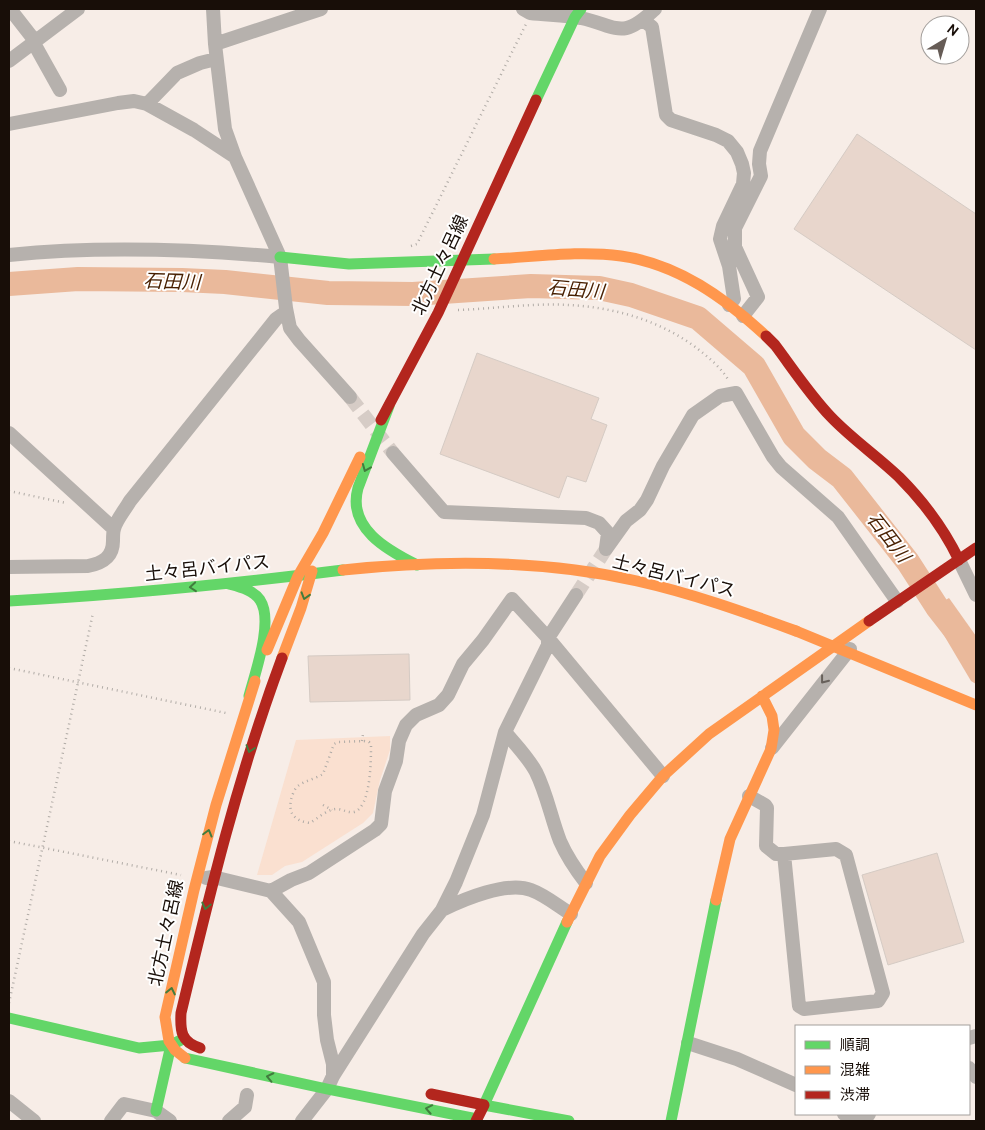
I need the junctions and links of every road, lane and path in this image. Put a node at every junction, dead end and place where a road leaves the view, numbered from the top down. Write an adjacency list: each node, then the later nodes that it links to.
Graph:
1 (10, 9): 10 (street)
2 (78, 9): 10 (street)
3 (213, 9): 11 (street)
4 (321, 9): 11 (street)
5 (655, 9): 9 (street)
6 (820, 9): 25 (street)
7 (527, 11): 8 (street); 18 (path)
8 (578, 13): 9 (street); 21 (main road, 北方土々呂線)
9 (643, 20): 22 (street)
10 (35, 41): 13 (street); 14 (street)
11 (215, 44): 12 (street)
12 (216, 59): 15 (street); 17 (street)
13 (9, 61)
14 (60, 90)
15 (147, 104): 16 (street); 17 (street)
16 (9, 124)
17 (235, 157): 20 (street)
18 (403, 246)
19 (9, 255): 20 (street)
20 (281, 261): 21 (main road); 23 (street)
21 (460, 265): 22 (main road); 24 (main road, 北方土々呂線)
22 (730, 305): 25 (main road)
23 (286, 310): 27 (street); 33 (street)
24 (438, 313): 26 (path); 28 (main road, 北方土々呂線)
25 (743, 316): 35 (main road)
26 (736, 393): 30 (street); 46 (street)
27 (350, 397)
28 (389, 406): 37 (main road, one-way to 37); 39 (main road, 北方土々呂線)
29 (9, 433): 32 (street)
30 (393, 453)
31 (9, 491): 32 (path)
32 (91, 508): 33 (street)
33 (114, 529): 38 (street)
34 (976, 548): 35 (main road)
35 (958, 560): 43 (street); 46 (main road)
36 (287, 565): 39 (main road, 土々呂バイパス)
37 (417, 565): 39 (main road, 土々呂バイパス); 55 (main road, 土々呂バイパス, bridge)
38 (9, 567)
39 (310, 568): 40 (main road, 北方土々呂線); 69 (main road, 北方土々呂線, one-way to 69)
40 (298, 576): 41 (main road, 土々呂バイパス); 53 (main road, 北方土々呂線)
41 (226, 584): 44 (main road, 土々呂バイパス, one-way to 44); 53 (main road)
42 (576, 594): 50 (street)
43 (976, 595)
44 (96, 596): 45 (main road, 土々呂バイパス); 52 (path)
45 (73, 598): 47 (main road); 48 (main road)
46 (901, 598): 49 (main road)
47 (9, 601)
48 (9, 606)
49 (878, 616): 54 (main road); 60 (street, one-way to 60)
50 (548, 638): 57 (street); 61 (street); 71 (street)
51 (9, 668): 52 (path)
52 (76, 682): 56 (path); 66 (path)
53 (249, 696): 56 (main road, 北方土々呂線)
54 (762, 696): 60 (main road); 61 (main road)
55 (976, 705)
56 (242, 717): 68 (main road, 北方土々呂線, one-way to 56)
57 (505, 732): 70 (street); 72 (street)
58 (363, 734): 59 (path)
59 (362, 742): 64 (path); 64 (path)
60 (771, 750): 62 (main road)
61 (663, 776): 70 (main road)
62 (749, 796): 67 (street); 77 (main road)
63 (323, 805): 64 (path)
64 (332, 810)
65 (9, 841): 66 (path)
66 (42, 848): 68 (path); 74 (path)
67 (784, 854): 67 (street)
68 (196, 878): 69 (street); 78 (main road, 北方土々呂線, one-way to 68)
69 (213, 878): 71 (street); 76 (main road, 北方土々呂線, one-way to 76)
70 (586, 883): 73 (main road)
71 (271, 891): 80 (street)
72 (442, 910): 73 (street); 80 (street)
73 (571, 914): 86 (main road)
74 (9, 1003)
75 (9, 1018): 78 (main road)
76 (184, 1039): 78 (main road); 79 (main road)
77 (688, 1043): 81 (street); 96 (main road)
78 (171, 1045): 82 (main road, one-way to 78); 87 (main road)
79 (211, 1050)
80 (333, 1076): 82 (street)
81 (795, 1086)
82 (327, 1089): 88 (main road, one-way to 82); 93 (street)
83 (418, 1092): 86 (main road)
84 (247, 1095): 92 (street)
85 (9, 1101): 89 (street)
86 (484, 1105): 88 (main road); 95 (main road)
87 (156, 1111): 90 (street); 91 (street)
88 (477, 1120): 94 (main road)
89 (34, 1121)
90 (112, 1121)
91 (170, 1121)
92 (229, 1121)
93 (302, 1121)
94 (492, 1121)
95 (569, 1121)
96 (670, 1121)

